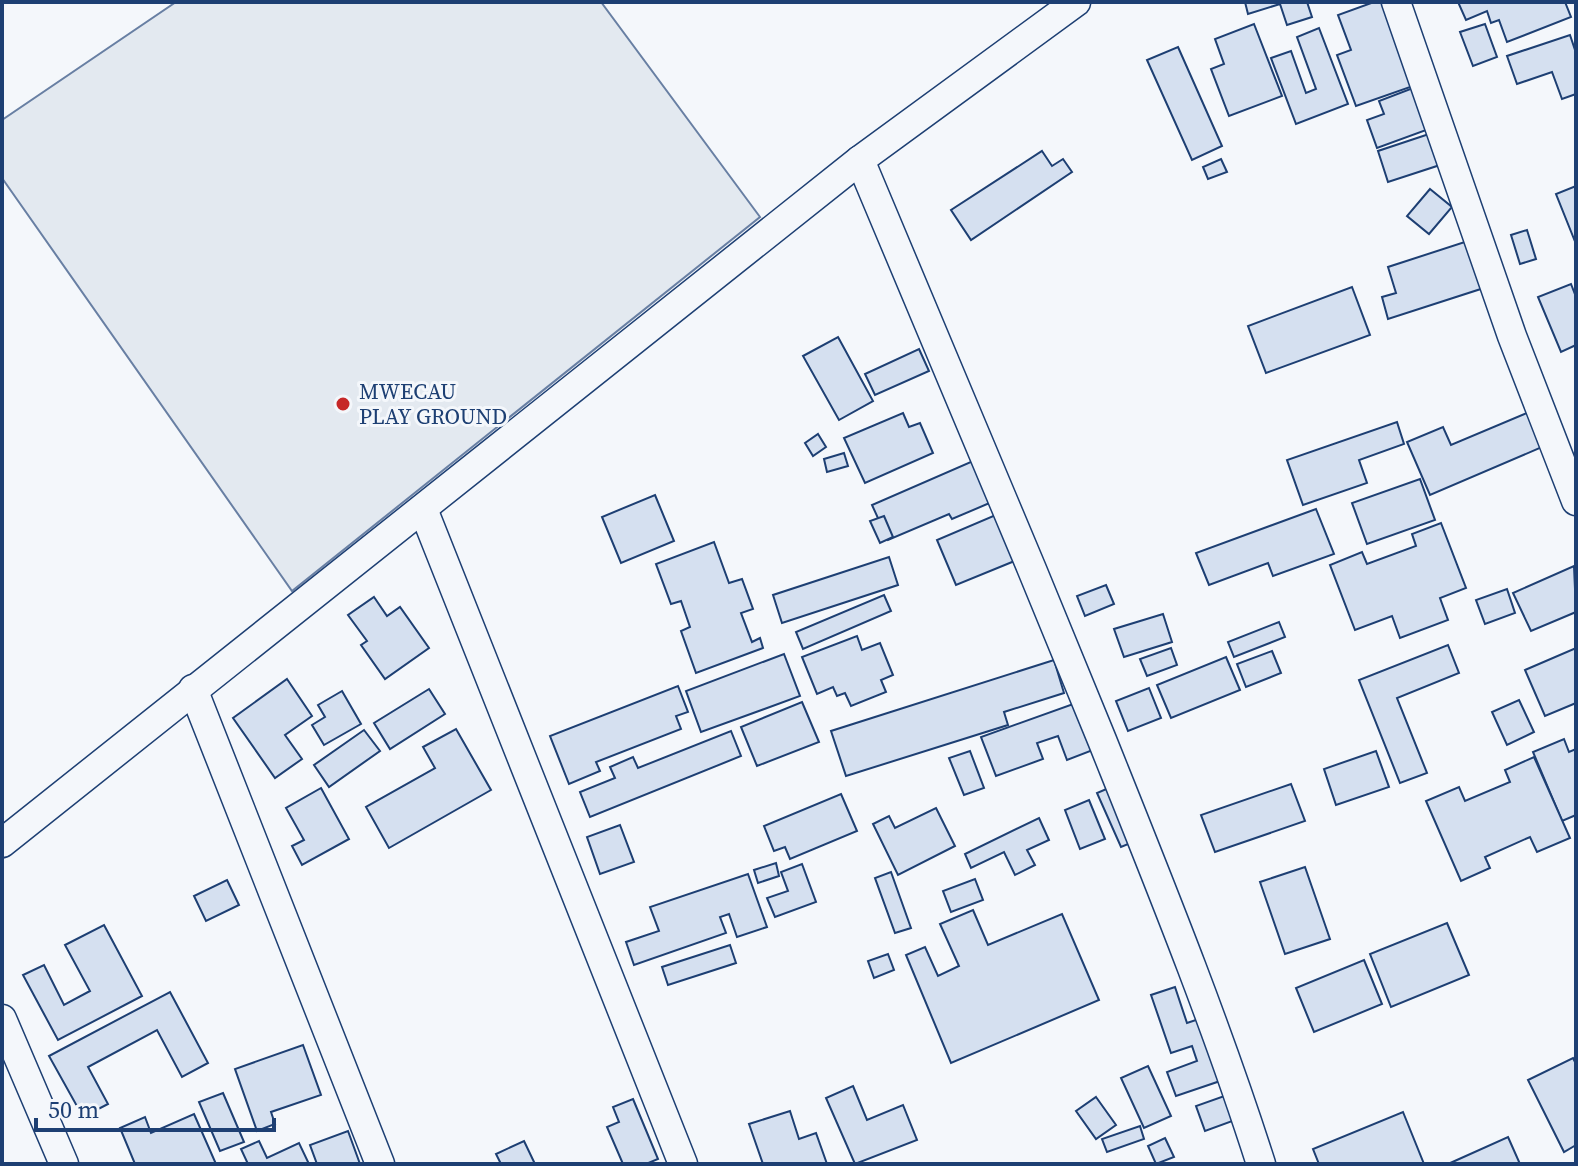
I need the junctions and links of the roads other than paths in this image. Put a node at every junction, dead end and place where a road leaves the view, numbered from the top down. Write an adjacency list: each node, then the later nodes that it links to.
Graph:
1 (1076, 2): 3 (street)
2 (1396, 2): 4 (street)
3 (860, 160): 5 (street); 12 (street)
4 (1576, 501)
5 (423, 509): 6 (street); 11 (street)
6 (193, 689): 7 (street); 10 (street)
7 (2, 843)
8 (2, 1019): 9 (street)
9 (64, 1164)
10 (380, 1164)
11 (683, 1164)
12 (1261, 1164)

